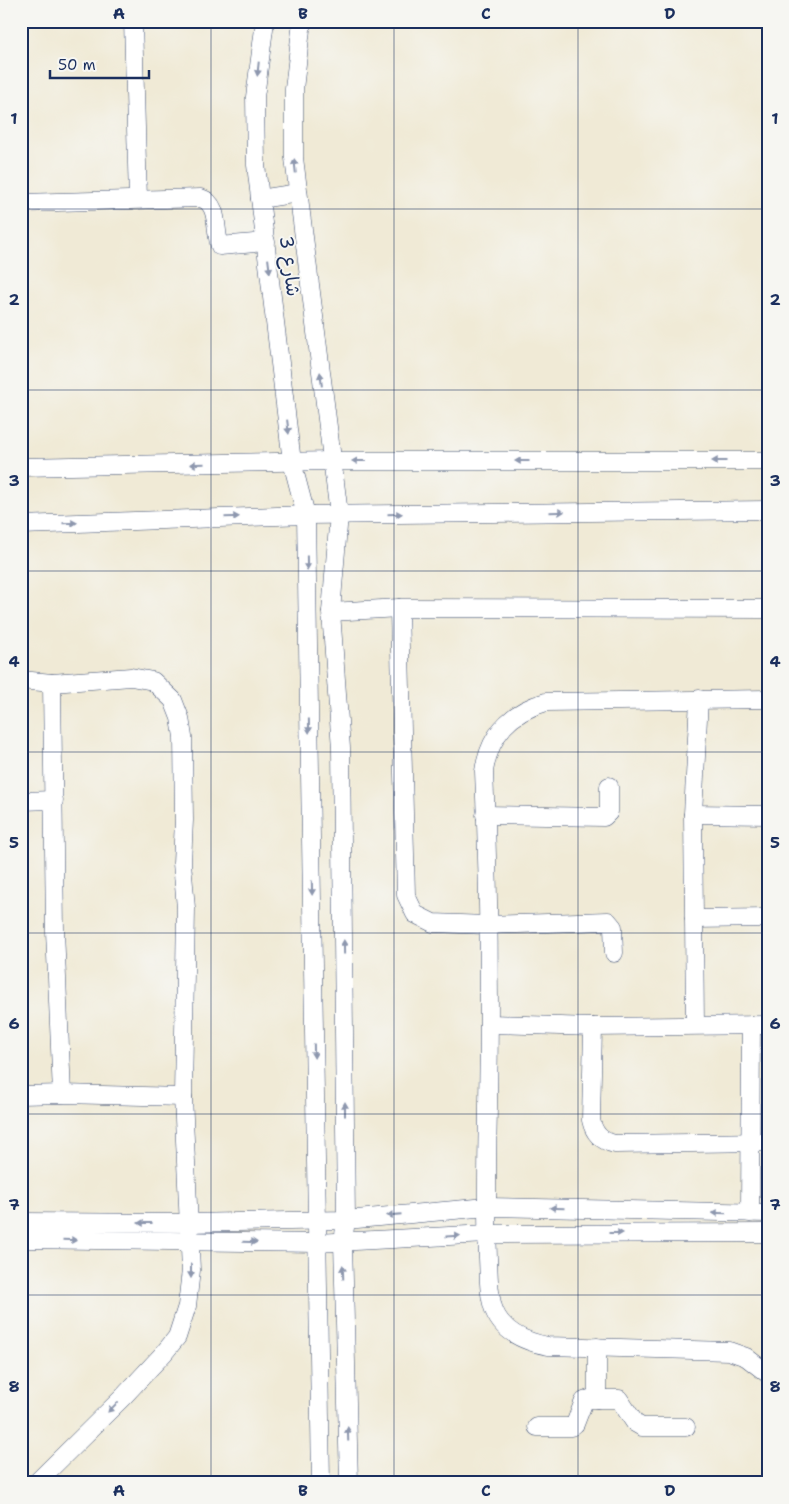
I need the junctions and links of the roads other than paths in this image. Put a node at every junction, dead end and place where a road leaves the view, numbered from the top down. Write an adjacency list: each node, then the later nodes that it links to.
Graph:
1 (133, 21): 5 (street)
2 (265, 21): 6 (street, شارع 3, one-way to 6)
3 (302, 21): 4 (street, شارع 3, one-way to 3)
4 (298, 193): 6 (street); 10 (street, شارع 3, one-way to 4)
5 (138, 199): 7 (street); 8 (street)
6 (260, 199): 8 (street, شارع 3)
7 (21, 203)
8 (266, 242): 11 (street, شارع 3, one-way to 11)
9 (768, 460): 10 (street, one-way to 10)
10 (331, 461): 11 (street); 14 (street, شارع 3)
11 (292, 462): 12 (street, one-way to 12); 15 (street, شارع 3)
12 (21, 467)
13 (768, 510): 14 (street, one-way to 13)
14 (339, 514): 15 (street); 19 (street, شارع 3)
15 (306, 515): 16 (street, one-way to 15); 45 (street, شارع 3, one-way to 45)
16 (21, 525)
17 (399, 608): 18 (street); 19 (street); 32 (street)
18 (768, 609)
19 (331, 612): 46 (street, شارع 3, one-way to 19)
20 (21, 680): 21 (street)
21 (52, 683): 25 (street); 40 (street)
22 (768, 699): 23 (street)
23 (699, 700): 27 (street); 28 (street)
24 (609, 786): 28 (street)
25 (54, 800): 26 (street); 38 (street)
26 (21, 801)
27 (693, 814): 29 (street); 31 (street)
28 (485, 815): 32 (street)
29 (768, 815)
30 (768, 918): 31 (street)
31 (694, 919): 35 (street)
32 (487, 925): 33 (street); 34 (street)
33 (614, 953)
34 (490, 1024): 37 (street); 42 (street)
35 (695, 1025): 36 (street); 37 (street)
36 (759, 1025): 41 (street)
37 (593, 1027): 41 (street)
38 (62, 1094): 39 (street); 40 (street)
39 (21, 1095)
40 (183, 1097): 48 (street)
41 (759, 1142): 44 (street)
42 (487, 1207): 44 (street, one-way to 42); 46 (street, one-way to 46); 50 (street)
43 (768, 1213): 44 (street)
44 (750, 1214)
45 (317, 1220): 46 (street); 48 (street); 54 (street, شارع 3)
46 (346, 1220): 53 (street, شارع 3)
47 (21, 1222): 48 (street, one-way to 47)
48 (188, 1223): 52 (street)
49 (768, 1233): 50 (street, one-way to 49)
50 (487, 1234): 53 (street, one-way to 50); 55 (street)
51 (21, 1239): 52 (street, one-way to 52)
52 (190, 1241): 54 (street, one-way to 54); 60 (street, one-way to 60)
53 (343, 1242): 54 (street); 62 (street, شارع 3, one-way to 53)
54 (317, 1243): 61 (street, شارع 3)
55 (597, 1347): 56 (street); 57 (street)
56 (768, 1374)
57 (597, 1399): 58 (street); 59 (street)
58 (537, 1427)
59 (686, 1427)
60 (36, 1483)
61 (321, 1483)
62 (349, 1483)

